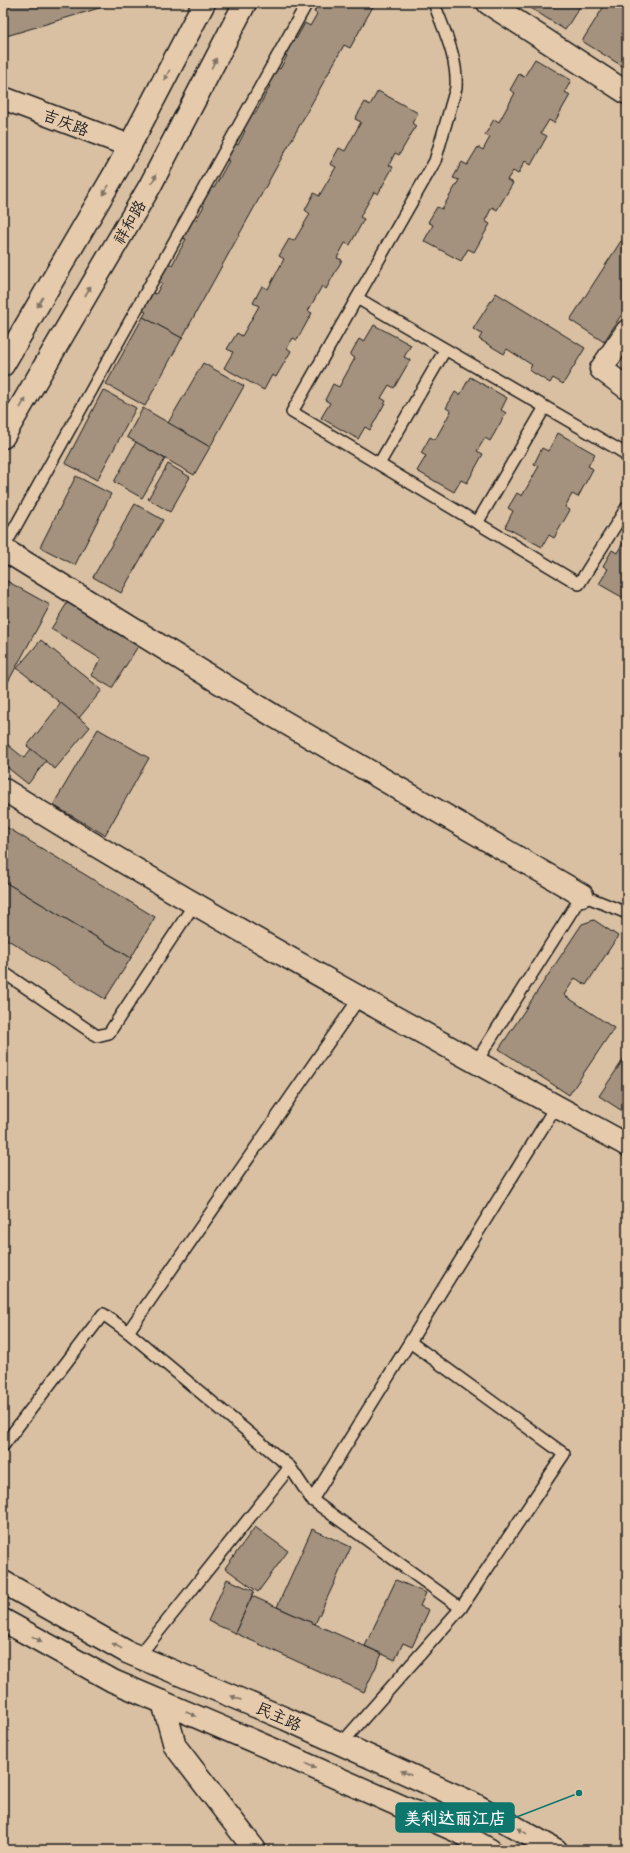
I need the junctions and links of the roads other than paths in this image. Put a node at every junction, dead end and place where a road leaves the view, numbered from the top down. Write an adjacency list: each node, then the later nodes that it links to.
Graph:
1 (204, 3): 8 (main road, one-way to 8)
2 (245, 3): 15 (main road, 祥和路, one-way to 2)
3 (307, 3): 20 (lane)
4 (434, 3): 9 (lane)
5 (488, 3): 6 (main road)
6 (627, 93)
7 (3, 98): 8 (main road, 吉庆路)
8 (130, 146): 12 (main road, one-way to 12)
9 (357, 298): 11 (lane); 17 (lane)
10 (627, 331): 13 (main road)
11 (446, 350): 14 (lane); 17 (lane)
12 (3, 365)
13 (627, 388)
14 (545, 407): 16 (lane); 19 (lane)
15 (3, 437)
16 (627, 457)
17 (379, 464): 19 (lane)
18 (627, 507): 19 (lane)
19 (477, 523)
20 (3, 549): 22 (main road)
21 (3, 789): 23 (main road)
22 (582, 895): 24 (lane); 27 (lane)
23 (195, 903): 25 (lane); 26 (main road)
24 (627, 913)
25 (3, 972)
26 (360, 997): 27 (main road); 30 (lane)
27 (476, 1062): 28 (main road)
28 (556, 1106): 29 (main road); 31 (lane)
29 (627, 1145)
30 (128, 1332): 32 (lane); 33 (lane)
31 (410, 1342): 34 (lane); 36 (lane)
32 (3, 1446)
33 (290, 1467): 34 (lane); 38 (lane)
34 (312, 1500): 36 (lane)
35 (3, 1582): 38 (main road, 民主路, one-way to 35)
36 (461, 1608): 40 (lane)
37 (3, 1620): 39 (main road, 民主路, one-way to 39)
38 (139, 1656): 40 (main road, 民主路, one-way to 38)
39 (163, 1702): 41 (main road); 42 (main road, 民主路, one-way to 42)
40 (341, 1744): 43 (main road, 民主路, one-way to 40)
41 (254, 1850)
42 (490, 1850)
43 (556, 1850)

